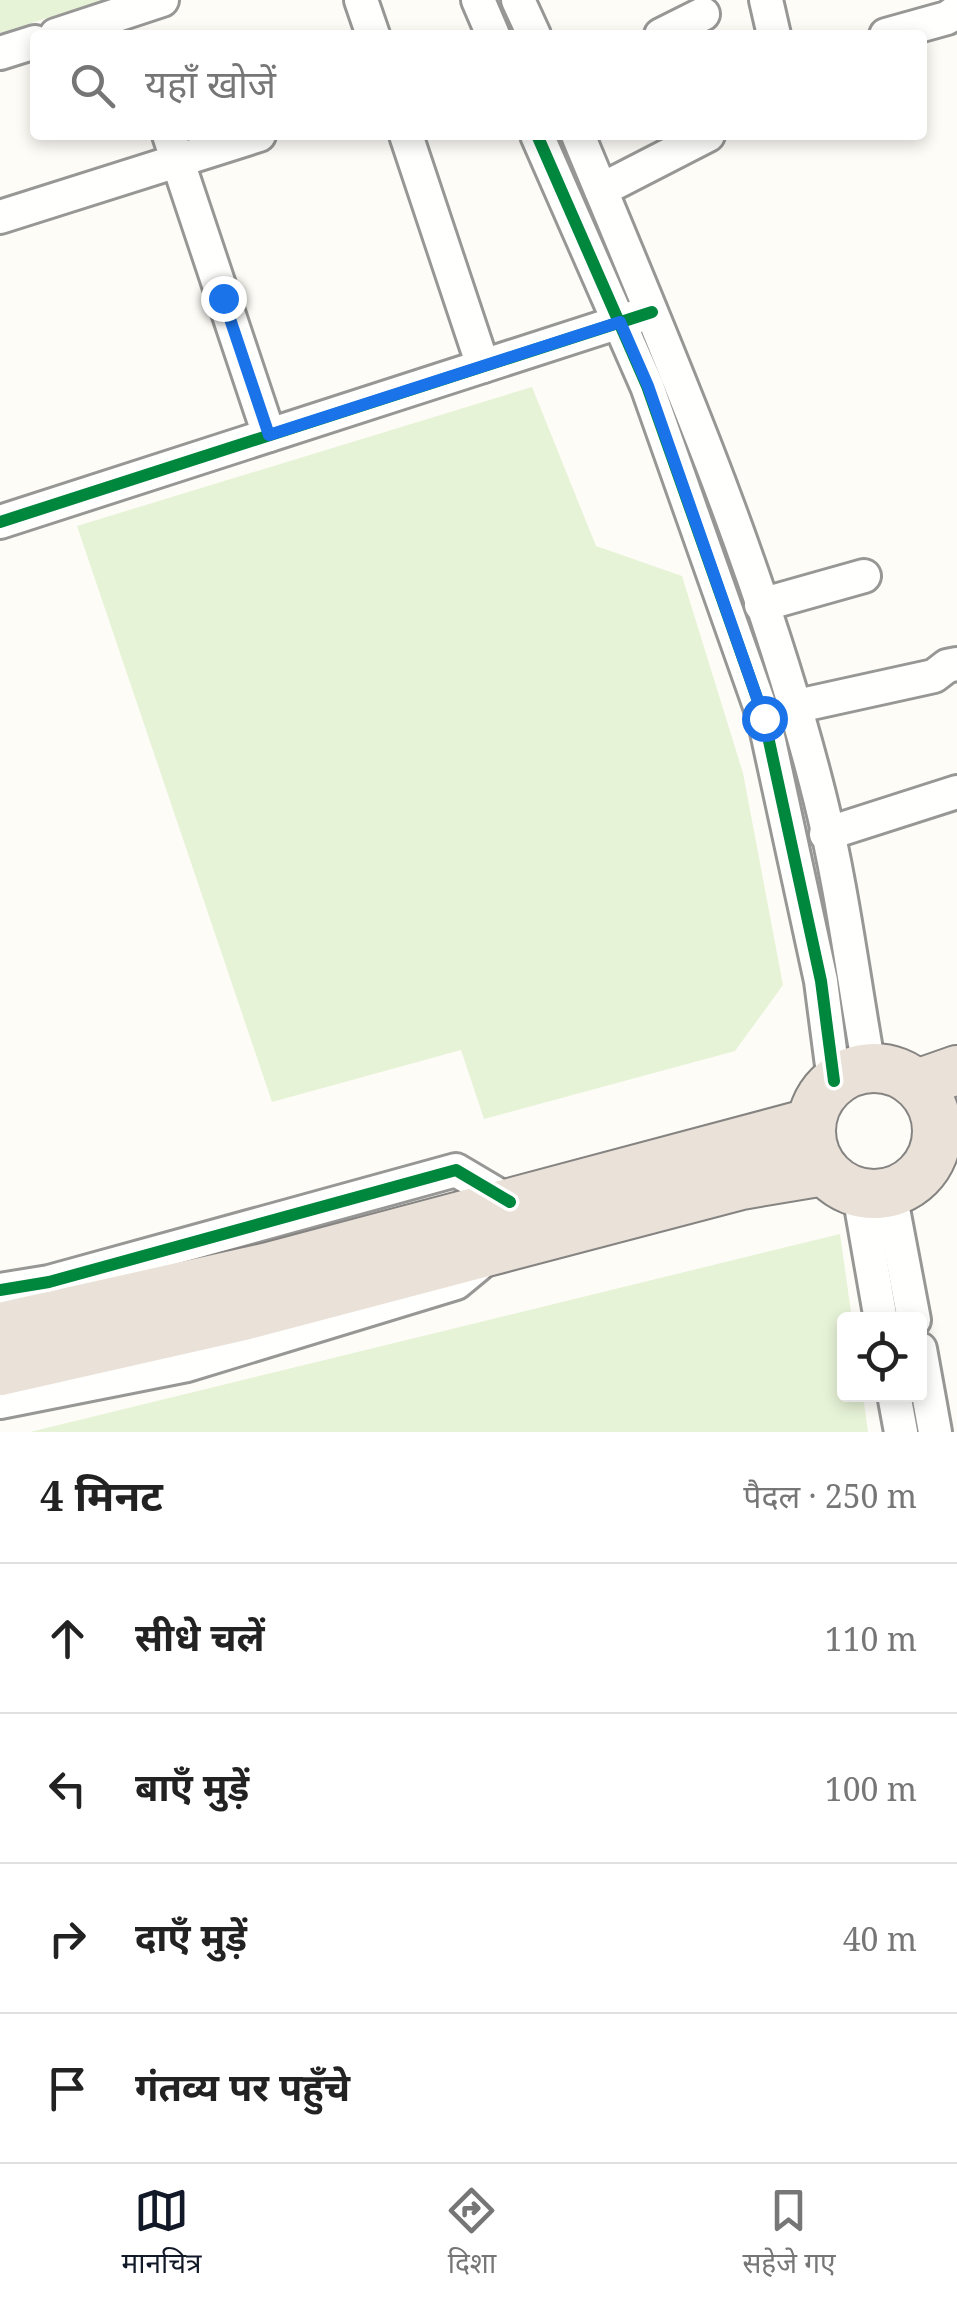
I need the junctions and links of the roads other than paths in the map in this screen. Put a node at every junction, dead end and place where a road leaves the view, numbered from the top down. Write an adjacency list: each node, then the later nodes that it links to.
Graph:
1 (162, 0): 8 (street)
2 (361, 0): 10 (street)
3 (478, 0): 11 (street)
4 (518, 0): 12 (street)
5 (766, 0): 14 (street)
6 (957, 11): 15 (street)
7 (703, 14): 13 (street)
8 (130, 15): 9 (street)
9 (74, 30)
10 (371, 30)
11 (492, 30)
12 (532, 30)
13 (671, 30)
14 (773, 30)
15 (904, 30)
16 (30, 44): 17 (street)
17 (0, 53)
18 (226, 140): 23 (street)
19 (408, 140): 28 (street)
20 (539, 140): 27 (street)
21 (580, 140): 24 (street)
22 (698, 140): 24 (street)
23 (174, 148): 25 (street); 29 (street)
24 (601, 190): 26 (street)
25 (0, 217)
26 (652, 312): 27 (street); 32 (street)
27 (620, 322): 28 (street); 37 (street)
28 (483, 366): 29 (street)
29 (269, 435): 30 (street)
30 (0, 522)
31 (864, 576): 32 (street)
32 (761, 604): 34 (street)
33 (957, 664): 34 (street)
34 (793, 707): 36 (street)
35 (957, 792): 36 (street)
36 (826, 834): 37 (street)
37 (852, 1074): 38 (highway); 39 (highway)
38 (945, 1088): 40 (highway)
39 (810, 1124): 40 (highway); 41 (highway)
40 (858, 1186): 42 (highway); 44 (street); 45 (street)
41 (510, 1202): 43 (street); 46 (highway)
42 (494, 1251): 47 (highway); 49 (street)
43 (0, 1290)
44 (880, 1312)
45 (911, 1312)
46 (0, 1327)
47 (0, 1371)
48 (927, 1388): 52 (street)
49 (0, 1402)
50 (895, 1402): 51 (street)
51 (901, 1432)
52 (935, 1432)

